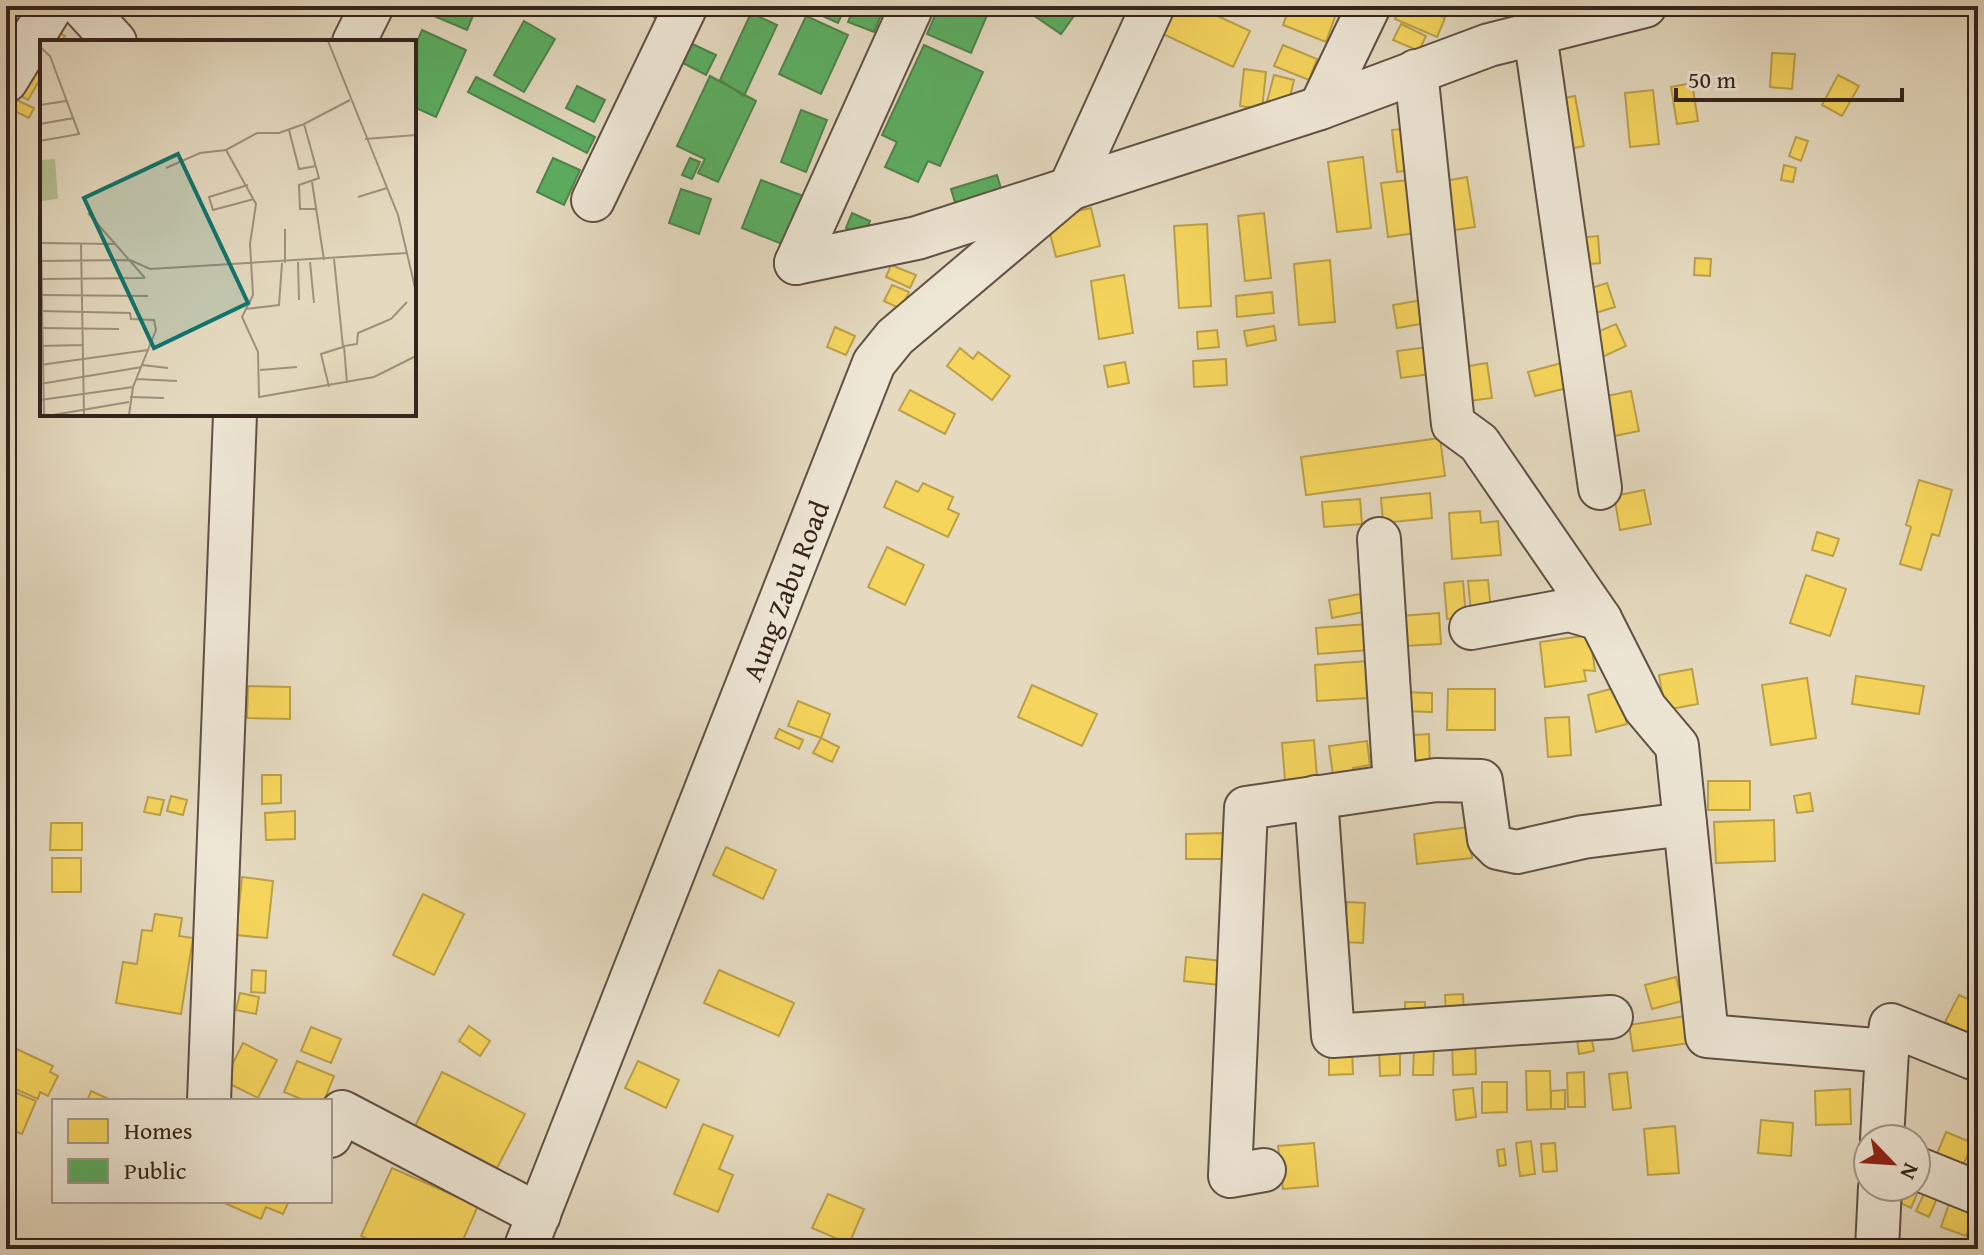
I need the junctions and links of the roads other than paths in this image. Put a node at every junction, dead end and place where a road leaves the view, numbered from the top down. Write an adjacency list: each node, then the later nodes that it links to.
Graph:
1 (52, 6): 13 (street)
2 (82, 6): 10 (street)
3 (372, 6): 11 (street)
4 (686, 6): 16 (street)
5 (912, 6): 15 (street)
6 (1153, 6): 15 (street, Aung Zabu Road)
7 (1369, 6): 14 (street)
8 (1645, 6): 9 (street)
9 (1535, 34): 12 (street); 18 (street)
10 (113, 40)
11 (355, 40)
12 (1416, 71): 14 (street); 20 (street)
13 (6, 81)
14 (1320, 108): 15 (street)
15 (1069, 190): 35 (street, Aung Zabu Road)
16 (593, 200)
17 (235, 416): 28 (street)
18 (1600, 488)
19 (1379, 539): 22 (street)
20 (1600, 619): 21 (street); 24 (street)
21 (1471, 628)
22 (1395, 785): 23 (street); 24 (street)
23 (1316, 797): 25 (street); 31 (street)
24 (1685, 824): 26 (street)
25 (1611, 1017)
26 (1887, 1051): 27 (street); 29 (street)
27 (1978, 1060)
28 (209, 1099)
29 (1883, 1123)
30 (332, 1132): 35 (street)
31 (1264, 1170)
32 (1932, 1174): 33 (street)
33 (1978, 1193)
34 (1879, 1203): 36 (street)
35 (532, 1232)
36 (1877, 1249)

